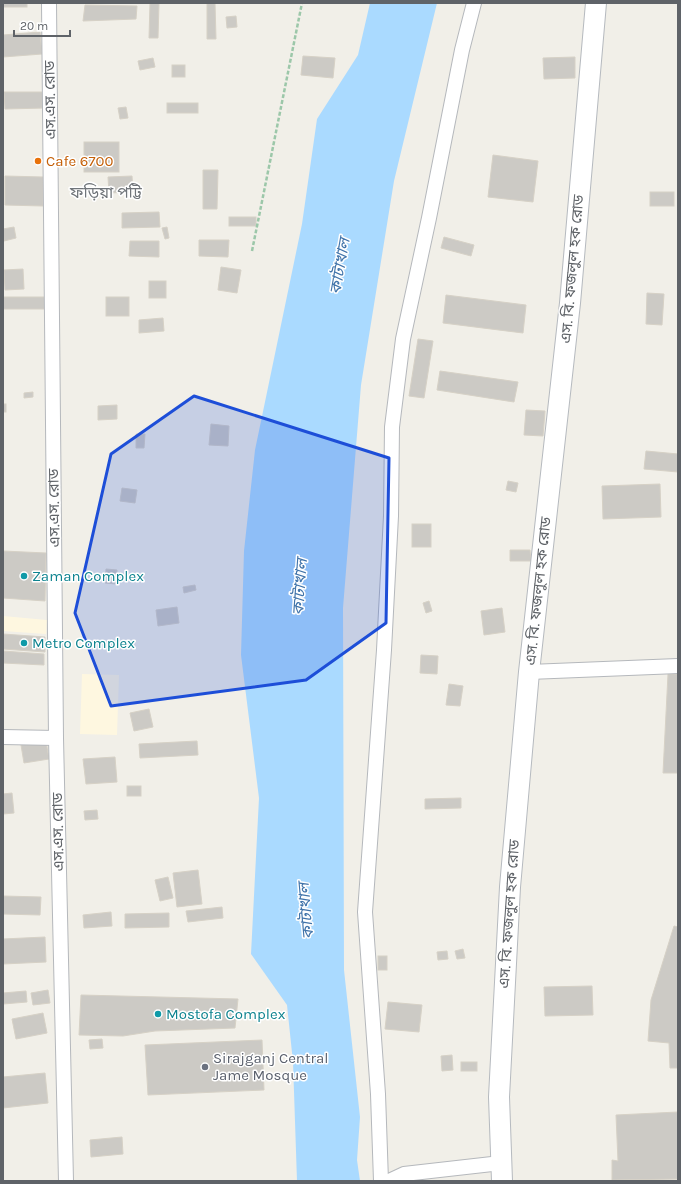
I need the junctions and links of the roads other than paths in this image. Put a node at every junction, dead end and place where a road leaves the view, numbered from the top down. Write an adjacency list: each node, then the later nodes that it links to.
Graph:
1 (49, 3): 7 (street, এস.এস. রোড)
2 (474, 3): 10 (street)
3 (596, 3): 5 (main road, এস. বি. ফজলুল হক রোড)
4 (678, 666): 5 (street)
5 (529, 672): 8 (main road, এস. বি. ফজলুল হক রোড)
6 (3, 738): 7 (street)
7 (56, 738): 9 (street, এস.এস. রোড)
8 (501, 1172): 11 (street)
9 (66, 1181)
10 (382, 1181)
11 (389, 1181)

